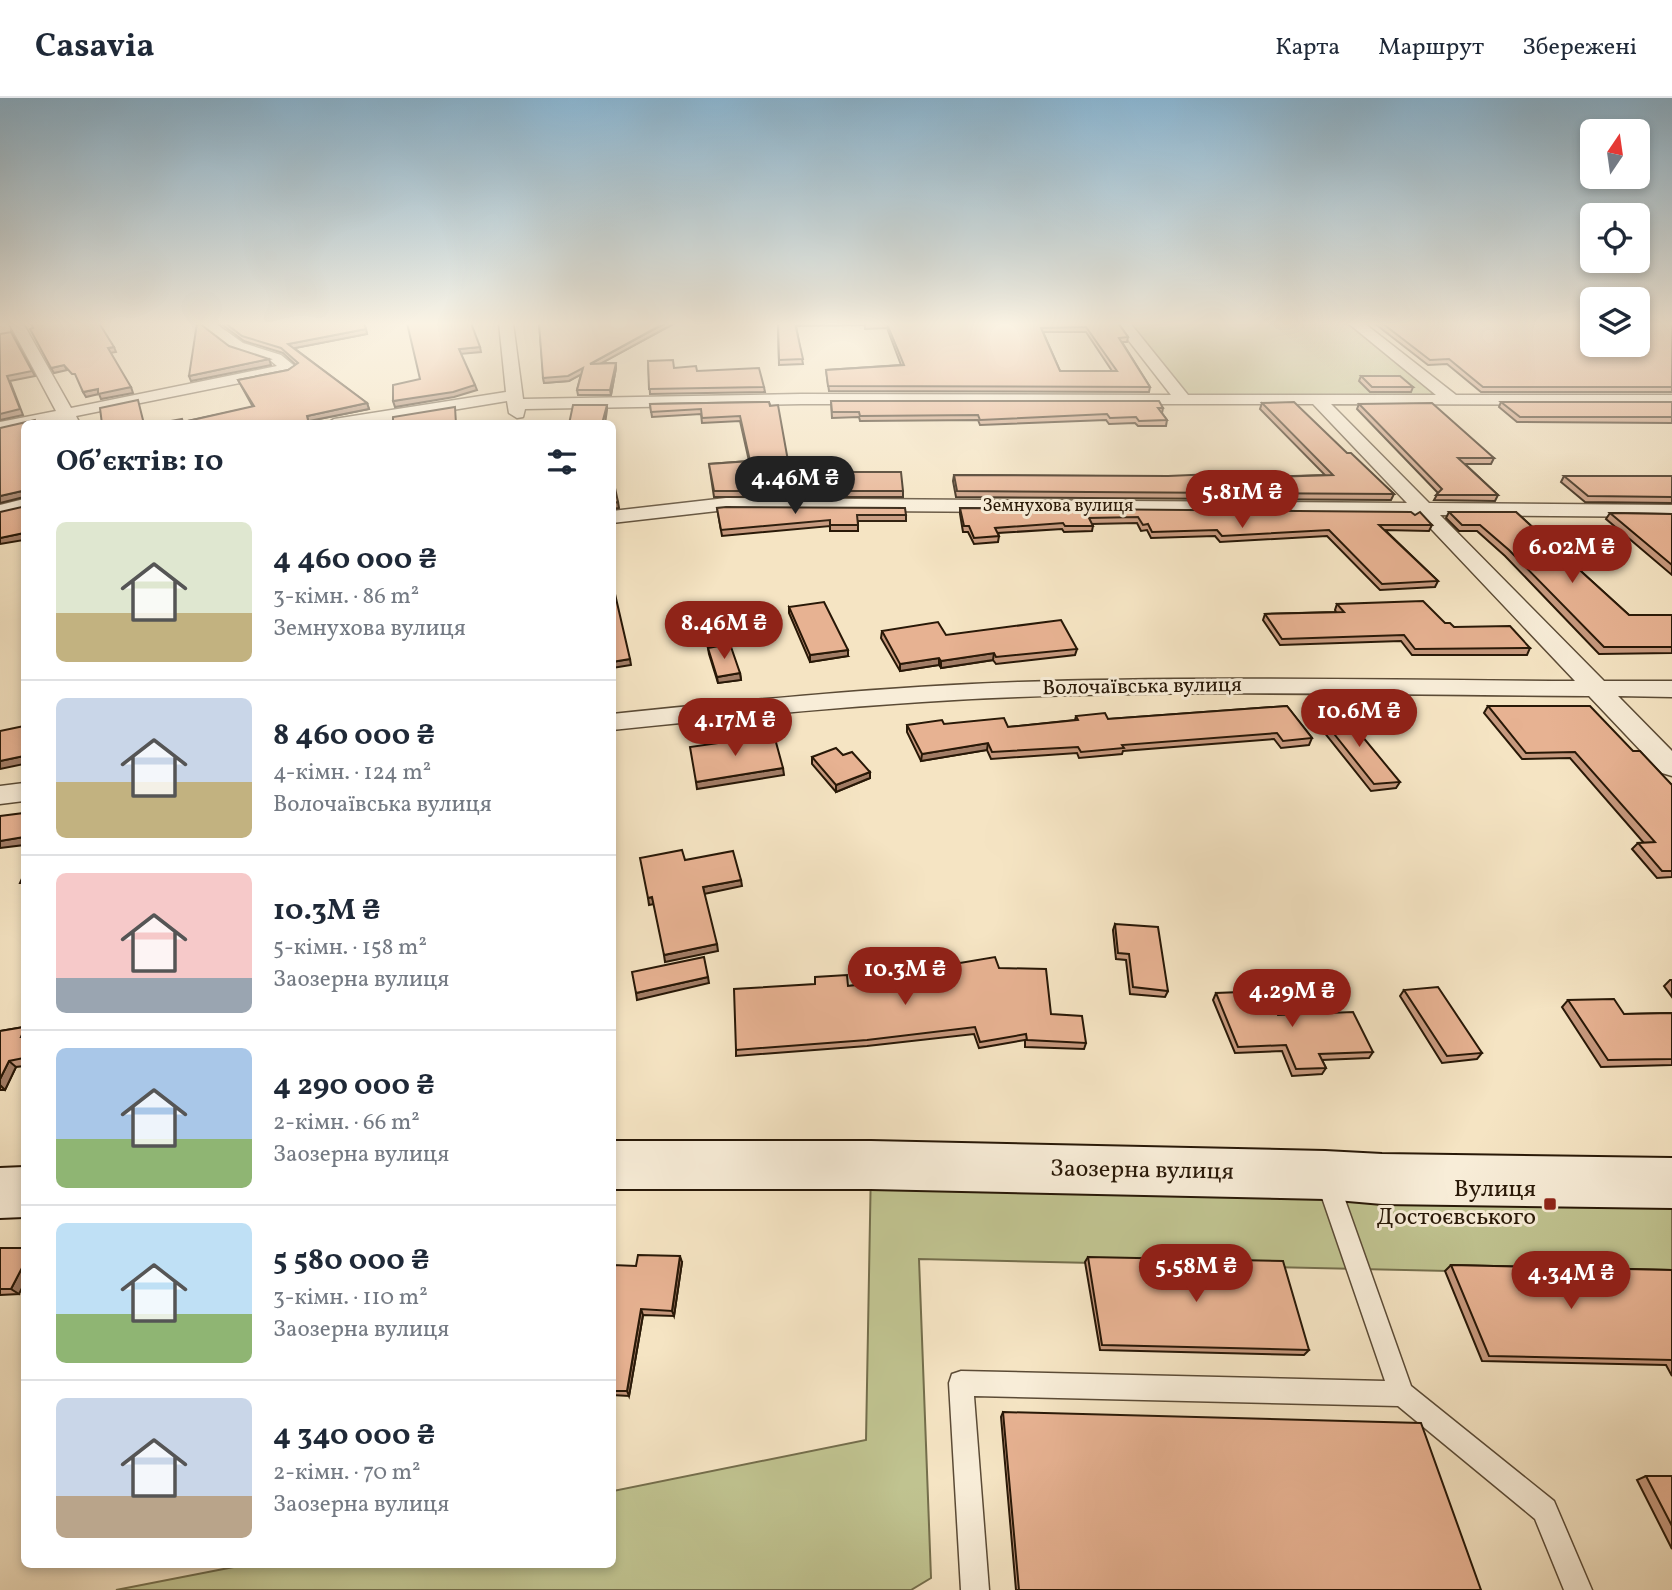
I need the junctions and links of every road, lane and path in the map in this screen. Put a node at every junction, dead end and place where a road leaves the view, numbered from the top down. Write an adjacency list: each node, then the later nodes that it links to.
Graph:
1 (55, 393): 11 (street)
2 (181, 393): 11 (street)
3 (514, 393): 8 (street)
4 (1178, 393): 6 (street)
5 (1443, 393): 9 (street)
6 (1182, 398): 7 (street); 8 (street)
7 (1316, 398): 9 (street); 17 (street)
8 (515, 399): 12 (street); 13 (street)
9 (1451, 399): 10 (street)
10 (1672, 400)
11 (69, 418)
12 (363, 420)
13 (518, 420)
14 (21, 424): 15 (street)
15 (0, 427)
16 (21, 506): 18 (street)
17 (1422, 509): 19 (street, Земнухова вулиця); 20 (street, Земнухова вулиця); 21 (street)
18 (0, 511)
19 (1669, 513)
20 (616, 517)
21 (1595, 689): 22 (street, Волочаївська вулиця); 23 (street, Волочаївська вулиця); 24 (street)
22 (1672, 689)
23 (616, 722)
24 (1672, 767)
25 (21, 792): 26 (street)
26 (0, 795)
27 (616, 1165): 28 (street, Заозерна вулиця)
28 (1325, 1175): 29 (street, Заозерна вулиця); 32 (lane)
29 (1672, 1183)
30 (21, 1192): 31 (street)
31 (0, 1193)
32 (1402, 1394): 33 (lane); 34 (lane)
33 (975, 1590)
34 (1578, 1590)

